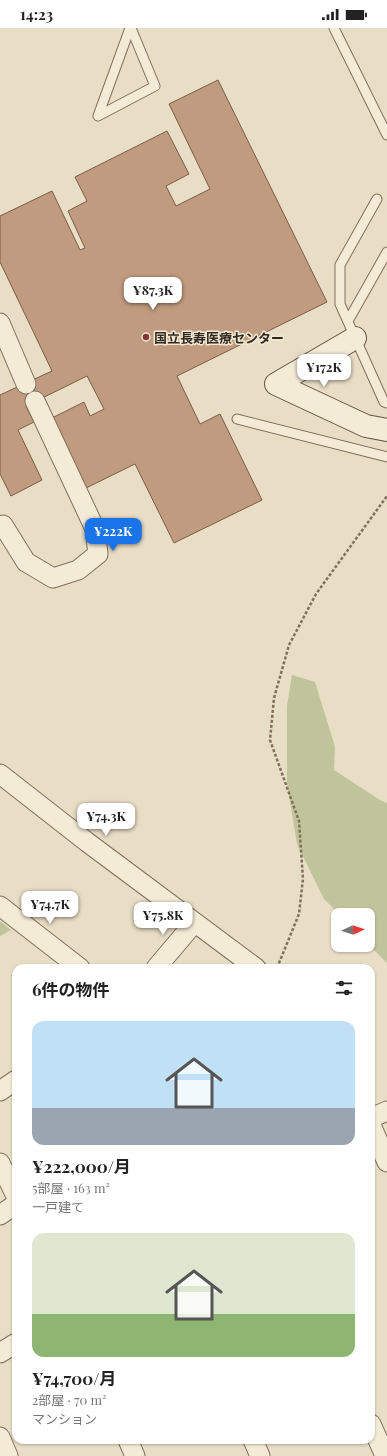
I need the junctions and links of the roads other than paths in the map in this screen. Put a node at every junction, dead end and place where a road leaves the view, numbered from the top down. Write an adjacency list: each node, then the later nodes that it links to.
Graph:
1 (131, 28): 1 (lane)
2 (334, 28): 3 (lane)
3 (387, 135)
4 (377, 199): 7 (lane)
5 (387, 252): 7 (lane)
6 (0, 323): 8 (street)
7 (352, 329): 10 (lane); 12 (street)
8 (26, 384)
9 (35, 401): 14 (street)
10 (387, 403)
11 (237, 420): 13 (lane)
12 (387, 430)
13 (387, 457)
14 (3, 525)
15 (0, 774): 17 (street)
16 (0, 906): 18 (street)
17 (194, 923): 19 (street); 20 (street)
18 (75, 964)
19 (159, 964)
20 (250, 964)
21 (12, 1082): 22 (street)
22 (0, 1090)
23 (387, 1111): 24 (street)
24 (375, 1116)
25 (375, 1134): 26 (street)
26 (387, 1162)
27 (0, 1163): 28 (street)
28 (12, 1188)
29 (12, 1207): 30 (street)
30 (0, 1215)
31 (12, 1346): 32 (street)
32 (0, 1353)
33 (375, 1433): 40 (street)
34 (0, 1437): 37 (street)
35 (130, 1444): 38 (street)
36 (255, 1444): 39 (street)
37 (8, 1456)
38 (135, 1456)
39 (260, 1456)
40 (385, 1456)

